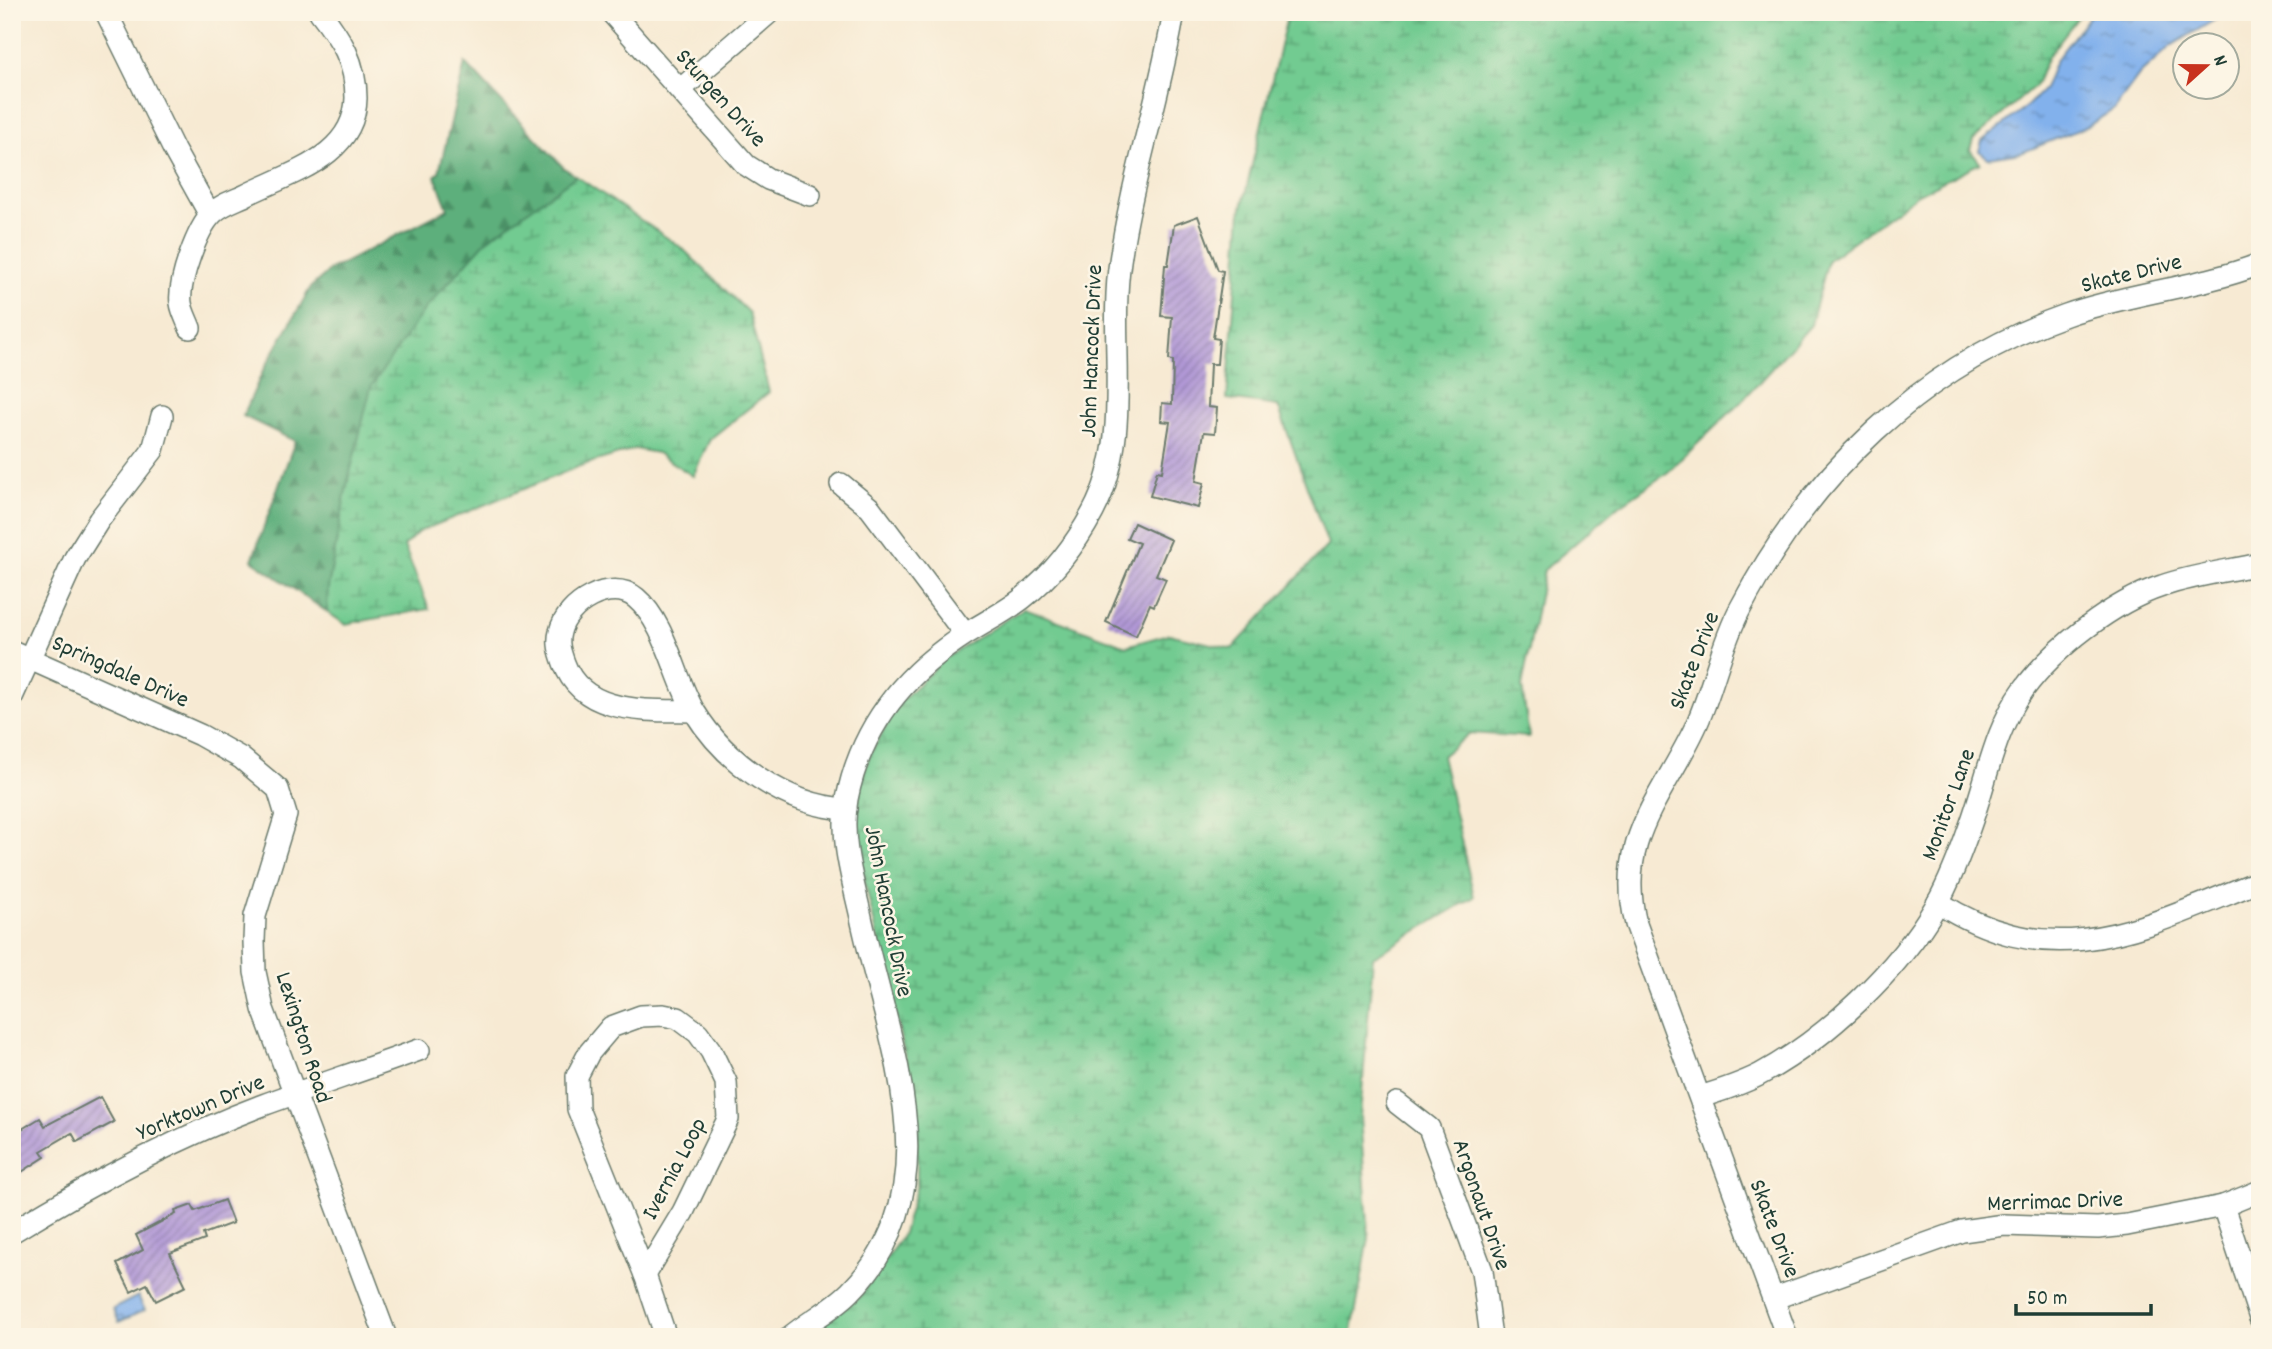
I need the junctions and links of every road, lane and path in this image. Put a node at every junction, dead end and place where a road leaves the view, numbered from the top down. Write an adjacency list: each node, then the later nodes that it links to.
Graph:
1 (106, 12): 8 (street)
2 (320, 12): 8 (street)
3 (611, 12): 6 (street, Sturgen Drive)
4 (770, 12): 6 (street)
5 (1174, 12): 14 (street, John Hancock Drive)
6 (681, 89): 7 (street, Sturgen Drive)
7 (810, 195)
8 (211, 215): 10 (street)
9 (2260, 264): 24 (street, Skate Drive)
10 (190, 328)
11 (162, 416): 15 (street)
12 (841, 484): 14 (street)
13 (2260, 564): 21 (street, Monitor Lane)
14 (965, 634): 19 (street, John Hancock Drive)
15 (20, 654): 16 (street); 18 (street, Springdale Drive)
16 (12, 697)
17 (694, 711): 17 (street); 19 (street)
18 (208, 739): 23 (street, Lexington Road)
19 (846, 809): 34 (street, John Hancock Drive)
20 (2260, 881): 21 (street)
21 (1938, 902): 24 (street, Monitor Lane)
22 (419, 1050): 23 (street, Yorktown Drive)
23 (295, 1095): 28 (street, Yorktown Drive); 32 (street, Lexington Road)
24 (1700, 1097): 30 (street, Skate Drive)
25 (1397, 1103): 35 (street, Argonaut Drive)
26 (2260, 1191): 27 (street, Merrimac Drive)
27 (2223, 1206): 30 (street, Merrimac Drive); 31 (street)
28 (12, 1232)
29 (645, 1275): 29 (street, Ivernia Loop); 33 (street, Ivernia Loop)
30 (1774, 1298): 36 (street, Skate Drive)
31 (2260, 1318)
32 (386, 1337)
33 (666, 1337)
34 (790, 1337)
35 (1490, 1337)
36 (1787, 1337)

